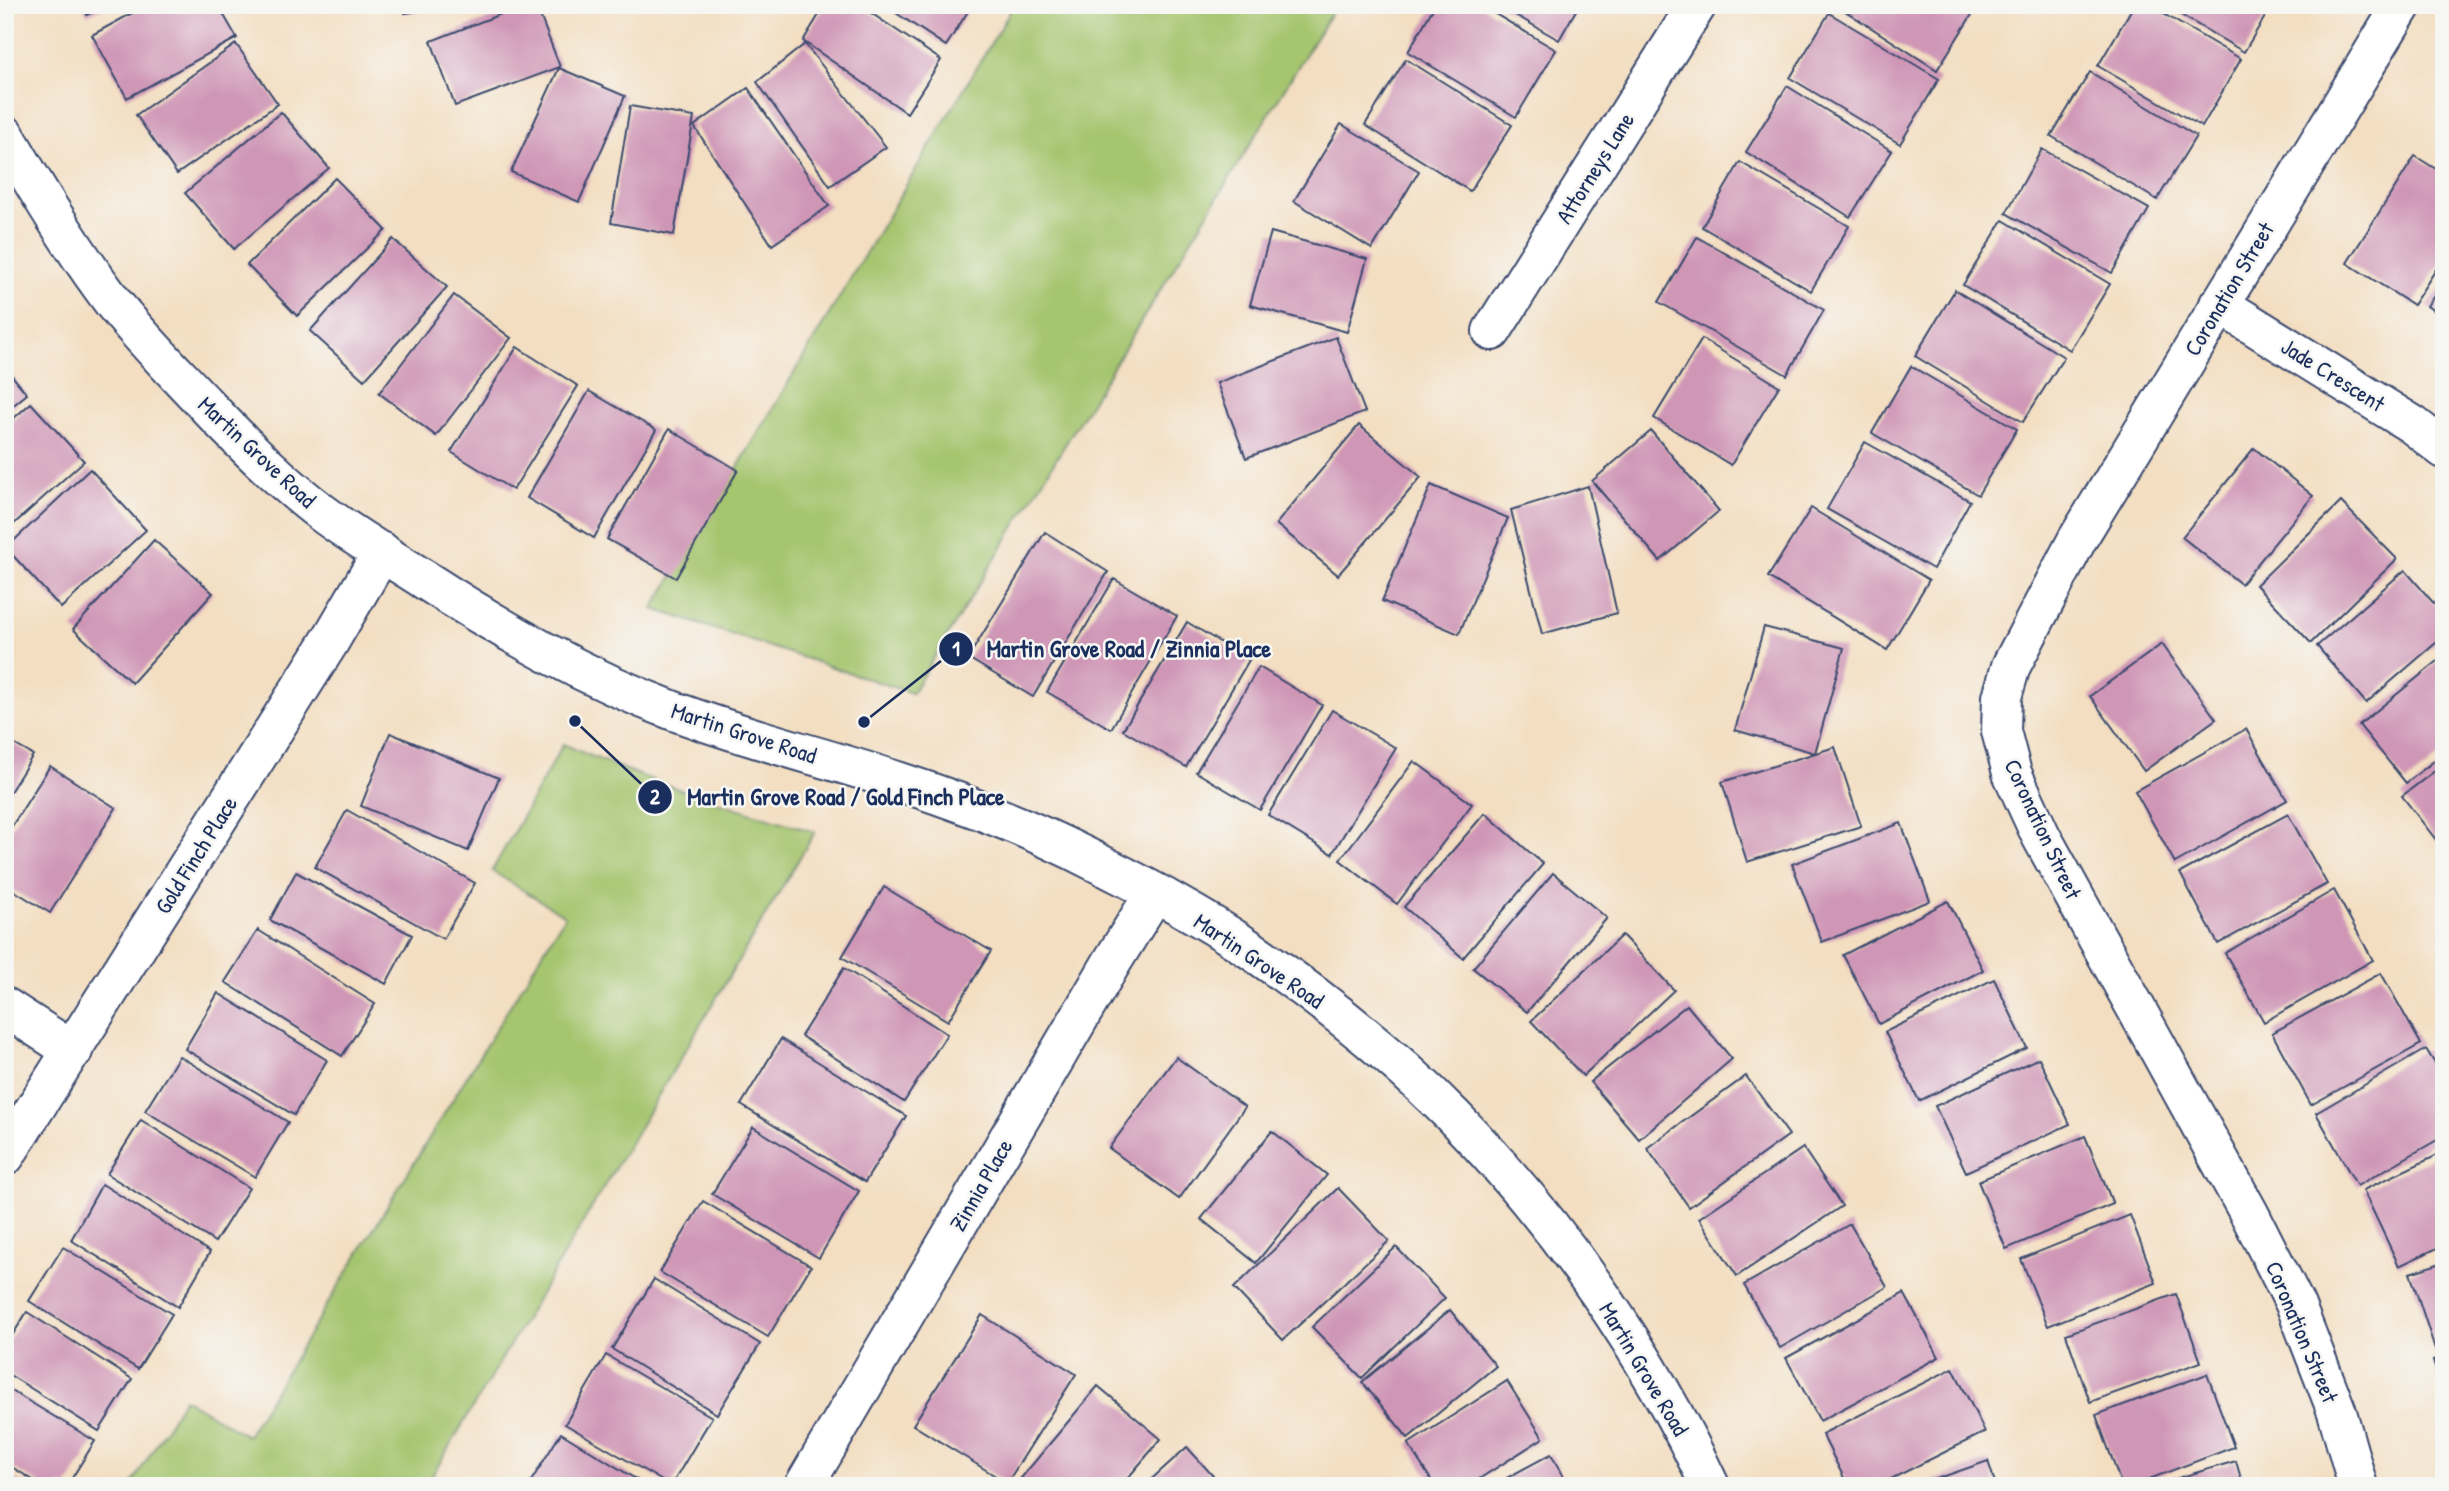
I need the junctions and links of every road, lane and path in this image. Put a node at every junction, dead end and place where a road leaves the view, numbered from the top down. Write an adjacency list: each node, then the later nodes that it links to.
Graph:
1 (1697, 5): 5 (street, Attorneys Lane)
2 (2402, 5): 4 (street, Coronation Street)
3 (5, 135): 7 (street, Martin Grove Road)
4 (2219, 304): 6 (street, Jade Crescent); 14 (street, Coronation Street)
5 (1492, 331)
6 (2444, 449)
7 (382, 552): 8 (street, Martin Grove Road); 10 (street, Gold Finch Place)
8 (1154, 894): 12 (street, Zinnia Place); 13 (street, Martin Grove Road)
9 (5, 1007): 10 (street)
10 (74, 1051): 11 (street, Gold Finch Place)
11 (5, 1156)
12 (811, 1483)
13 (1710, 1486)
14 (2358, 1486)

